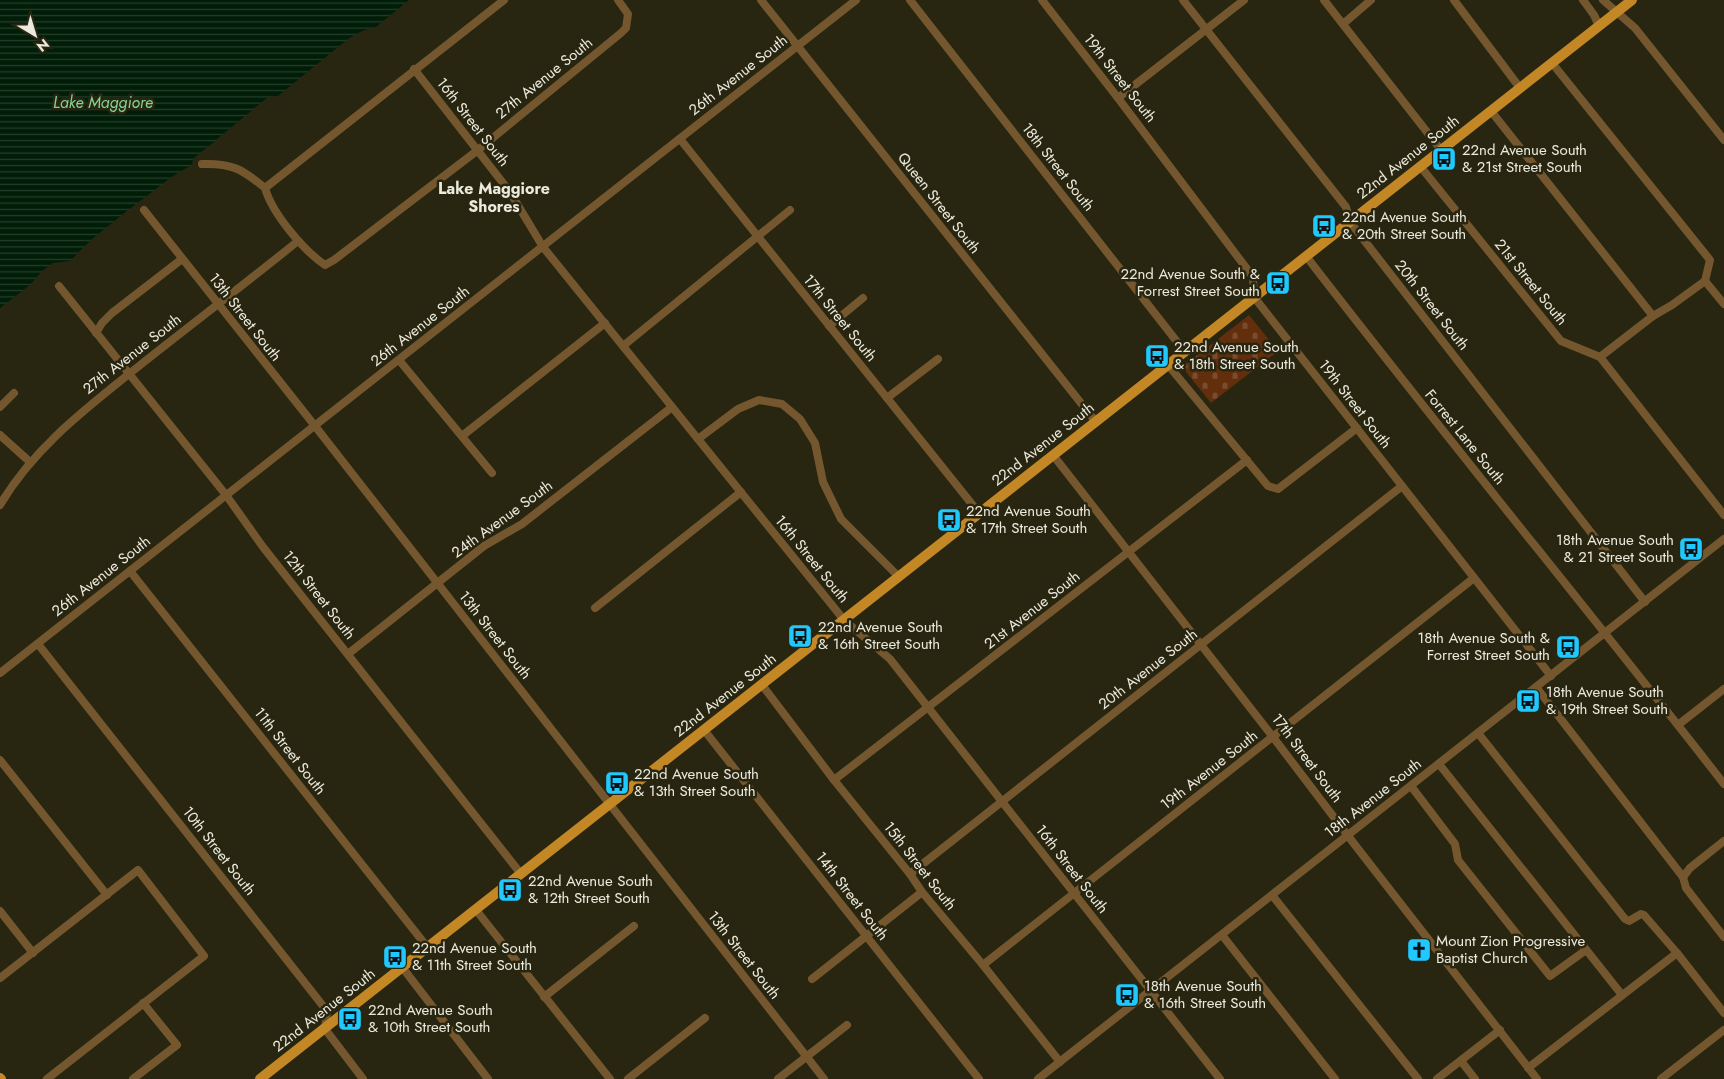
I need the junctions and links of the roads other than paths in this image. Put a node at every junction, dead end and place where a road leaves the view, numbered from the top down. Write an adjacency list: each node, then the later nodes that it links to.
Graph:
1 (504, 0): 21 (street)
2 (618, 0): 29 (street, 27th Avenue South)
3 (761, 0): 19 (street, Queen Street South)
4 (856, 0): 19 (street, 26th Avenue South)
5 (910, 0): 53 (street, 18th Street South)
6 (1042, 0): 23 (street, 19th Street South)
7 (1183, 0): 18 (street, 20th Street South)
8 (1244, 0): 18 (street)
9 (1324, 0): 16 (street)
10 (1371, 0): 16 (street)
11 (1454, 0): 22 (street)
12 (1583, 0): 17 (street)
13 (1603, 0): 15 (street)
14 (1632, 0): 15 (main road, 22nd Avenue South)
15 (1616, 12): 17 (main road, 22nd Avenue South); 26 (street)
16 (1343, 24): 30 (street)
17 (1599, 26): 20 (main road, 22nd Avenue South)
18 (1207, 29): 23 (street); 36 (street, 20th Street South)
19 (798, 46): 27 (street, 26th Avenue South); 63 (street, Queen Street South)
20 (1552, 63): 22 (main road, 22nd Avenue South); 42 (street)
21 (414, 70): 29 (street, 16th Street South); 33 (street)
22 (1520, 88): 24 (main road, 22nd Avenue South)
23 (1118, 98): 44 (street, 19th Street South)
24 (1491, 111): 30 (main road, 22nd Avenue South); 48 (street)
25 (1724, 125): 26 (street)
26 (1717, 131): 28 (street)
27 (680, 139): 37 (street, 17th Street South); 39 (street, 26th Avenue South)
28 (1724, 140)
29 (478, 150): 38 (street, 27th Avenue South); 39 (street, 16th Street South)
30 (1441, 150): 32 (main road, 22nd Avenue South)
31 (202, 164): 33 (street)
32 (1420, 166): 36 (main road, 22nd Avenue South); 54 (street, 21st Street South)
33 (265, 188): 38 (street)
34 (144, 210): 41 (street, 13th Street South)
35 (790, 210): 37 (street)
36 (1350, 222): 40 (main road, 22nd Avenue South); 85 (street, 20th Street South)
37 (758, 236): 50 (street, 17th Street South); 52 (street)
38 (298, 241): 46 (street, 27th Avenue South)
39 (543, 246): 49 (street, 16th Street South); 56 (street, 26th Avenue South)
40 (1306, 256): 44 (main road, 22nd Avenue South); 88 (street, Forrest Lane South)
41 (182, 259): 46 (street, 13th Street South); 51 (street)
42 (1706, 280): 47 (street); 48 (street)
43 (59, 286): 51 (street, 12th Street South)
44 (1254, 297): 53 (main road, 22nd Avenue South); 65 (street, 19th Street South)
45 (863, 298): 50 (street)
46 (218, 304): 58 (street, 27th Avenue South); 64 (street, 13th Street South)
47 (1724, 304)
48 (1653, 316): 54 (street)
49 (605, 323): 52 (street, 16th Street South); 67 (street)
50 (829, 326): 60 (street, 17th Street South)
51 (96, 333): 58 (street, 12th Street South)
52 (623, 346): 62 (street, 16th Street South)
53 (1185, 352): 57 (main road, 22nd Avenue South)
54 (1600, 356): 78 (street)
55 (938, 359): 60 (street)
56 (399, 360): 64 (street, 26th Avenue South); 67 (street)
57 (1168, 365): 63 (main road, 22nd Avenue South); 70 (street)
58 (128, 375): 71 (street, 27th Avenue South); 75 (street, 12th Street South)
59 (14, 393): 61 (street)
60 (887, 398): 77 (street, 17th Street South)
61 (0, 407)
62 (672, 407): 68 (street, 16th Street South); 84 (street, 24th Avenue South)
63 (1096, 422): 69 (main road, 22nd Avenue South)
64 (315, 426): 75 (street, 26th Avenue South); 84 (street, 13th Street South)
65 (1357, 428): 70 (street); 73 (street, 19th Street South)
66 (0, 435): 71 (street)
67 (462, 436): 72 (street)
68 (698, 439): 74 (street, 16th Street South); 82 (street)
69 (1053, 456): 77 (main road, 22nd Avenue South); 80 (street, 17th Street South)
70 (1247, 460): 80 (street, 21st Avenue South)
71 (30, 462): 76 (street, 27th Avenue South)
72 (492, 473)
73 (1402, 486): 83 (street, 19th Street South); 90 (street, 20th Avenue South)
74 (741, 492): 86 (street); 87 (street, 16th Street South)
75 (226, 495): 81 (street, 26th Avenue South); 91 (street, 12th Street South)
76 (0, 505)
77 (979, 513): 82 (main road, 22nd Avenue South)
78 (1724, 515)
79 (1722, 543): 85 (street, 18th Avenue South)
80 (1129, 552): 90 (street, 17th Street South); 97 (street, 21st Avenue South)
81 (130, 571): 89 (street, 26th Avenue South); 124 (street, 11th Street South)
82 (899, 577): 87 (main road, 22nd Avenue South)
83 (1474, 578): 93 (street, 19th Street South); 101 (street, 19th Avenue South)
84 (437, 583): 91 (street, 24th Avenue South); 108 (street, 13th Street South)
85 (1644, 602): 88 (street, 18th Avenue South)
86 (595, 608)
87 (844, 620): 94 (main road, 22nd Avenue South); 97 (street, 16th Street South)
88 (1605, 633): 93 (street, 18th Avenue South); 98 (street)
89 (38, 644): 92 (street, 26th Avenue South); 139 (street, 10th Street South)
90 (1201, 645): 101 (street, 17th Street South); 107 (street, 20th Avenue South)
91 (348, 654): 111 (street, 12th Street South)
92 (0, 673)
93 (1551, 676): 95 (street, 18th Avenue South)
94 (762, 684): 99 (main road, 22nd Avenue South); 104 (street, 15th Street South)
95 (1536, 687): 100 (street, 18th Avenue South); 113 (street)
96 (1724, 689): 98 (street)
97 (928, 708): 104 (street, 21st Avenue South); 107 (street, 16th Street South)
98 (1678, 725): 105 (street)
99 (704, 730): 108 (main road, 22nd Avenue South); 122 (street, 14th Street South)
100 (1478, 733): 103 (street, 18th Avenue South); 127 (street)
101 (1273, 737): 109 (street, 17th Street South); 115 (street, 19th Avenue South)
102 (0, 760): 116 (street)
103 (1439, 764): 106 (street, 18th Avenue South); 125 (street)
104 (834, 780): 112 (street, 15th Street South)
105 (1724, 784)
106 (1411, 786): 109 (street, 18th Avenue South); 125 (street)
107 (1002, 802): 112 (street, 20th Avenue South); 115 (street, 16th Street South)
108 (609, 804): 111 (main road, 22nd Avenue South); 142 (street, 13th Street South)
109 (1348, 836): 117 (street, 18th Avenue South); 140 (street, 17th Street South)
110 (1724, 842): 113 (street)
111 (521, 874): 118 (main road, 22nd Avenue South)
112 (910, 874): 114 (street, 15th Street South)
113 (1683, 877): 123 (street)
114 (922, 892): 122 (street); 128 (street, 15th Street South)
115 (1074, 894): 128 (street, 19th Avenue South); 132 (street, 16th Street South)
116 (107, 895): 126 (street); 135 (street)
117 (1272, 895): 121 (street, 18th Avenue South); 159 (street)
118 (476, 910): 124 (main road, 22nd Avenue South); 134 (street)
119 (0, 911): 126 (street)
120 (634, 926): 134 (street)
121 (1222, 935): 132 (street, 18th Avenue South); 158 (street)
122 (866, 936): 131 (street); 155 (street, 14th Street South)
123 (1724, 937)
124 (428, 948): 129 (main road, 22nd Avenue South)
125 (1586, 950): 133 (street)
126 (33, 953): 130 (street)
127 (1677, 953): 133 (street); 136 (street)
128 (983, 965): 144 (street, 15th Street South)
129 (402, 967): 139 (main road, 22nd Avenue South); 150 (street)
130 (0, 978)
131 (812, 979)
132 (1151, 991): 144 (street, 18th Avenue South); 157 (street, 16th Street South)
133 (1622, 995): 145 (street)
134 (544, 997): 151 (street)
135 (143, 1004): 146 (street); 147 (street)
136 (1724, 1013)
137 (705, 1018): 152 (street)
138 (847, 1025): 142 (street)
139 (324, 1029): 148 (main road, 22nd Avenue South); 149 (street)
140 (1500, 1030): 143 (street); 145 (street, 17th Street South)
141 (1724, 1030): 163 (street)
142 (806, 1057): 153 (street); 154 (street, 13th Street South)
143 (1461, 1060): 160 (street); 161 (street)
144 (1060, 1062): 156 (street, 18th Avenue South)
145 (1528, 1068): 162 (street, 17th Street South)
146 (47, 1079)
147 (134, 1079)
148 (260, 1079)
149 (363, 1079)
150 (488, 1079)
151 (610, 1079)
152 (628, 1079)
153 (778, 1079)
154 (824, 1079)
155 (979, 1079)
156 (1038, 1079)
157 (1220, 1079)
158 (1335, 1079)
159 (1418, 1079)
160 (1437, 1079)
161 (1475, 1079)
162 (1537, 1079)
163 (1661, 1079)

